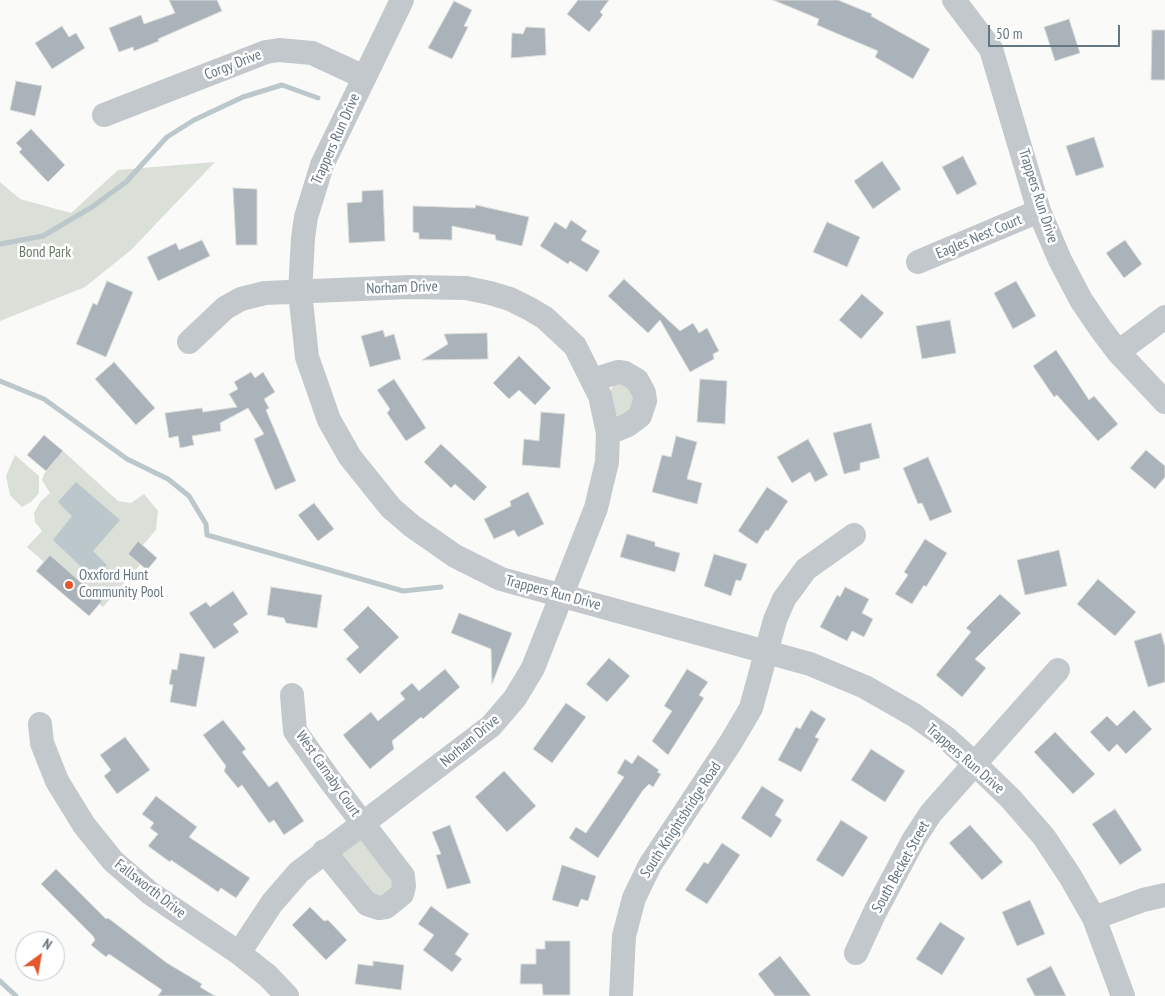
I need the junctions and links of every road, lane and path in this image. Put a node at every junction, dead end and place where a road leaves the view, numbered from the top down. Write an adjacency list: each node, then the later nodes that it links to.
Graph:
1 (402, 0): 3 (street, Trappers Run Drive)
2 (954, 0): 5 (street, Trappers Run Drive)
3 (364, 77): 4 (street, Corgy Drive); 7 (street, Trappers Run Drive)
4 (104, 115)
5 (1040, 211): 6 (street, Eagles Nest Court); 10 (street, Trappers Run Drive)
6 (918, 262)
7 (300, 292): 9 (street, Norham Drive); 11 (street, Norham Drive); 15 (street, Trappers Run Drive)
8 (1165, 317): 10 (street)
9 (189, 342)
10 (1118, 352): 12 (street, Trappers Run Drive)
11 (593, 380): 13 (street, Norham Drive); 13 (street)
12 (1165, 402)
13 (608, 433): 15 (street, Norham Drive)
14 (854, 535): 16 (street, South Knightsbridge Road)
15 (561, 596): 16 (street, Trappers Run Drive); 21 (street, Norham Drive)
16 (767, 652): 20 (street, Trappers Run Drive); 28 (street, South Knightsbridge Road)
17 (1058, 670): 20 (street, South Becket Street)
18 (292, 695): 21 (street, West Carnaby Court)
19 (40, 724): 25 (street, Fallsworth Drive)
20 (975, 764): 24 (street, Trappers Run Drive); 26 (street, South Becket Street)
21 (363, 823): 22 (street, Norham Drive); 22 (street, West Carnaby Court)
22 (324, 851): 25 (street, Norham Drive)
23 (1165, 895): 24 (street)
24 (1094, 918): 29 (street, Trappers Run Drive)
25 (239, 953): 27 (street, Fallsworth Drive)
26 (856, 953)
27 (288, 996)
28 (621, 996)
29 (1122, 996)

